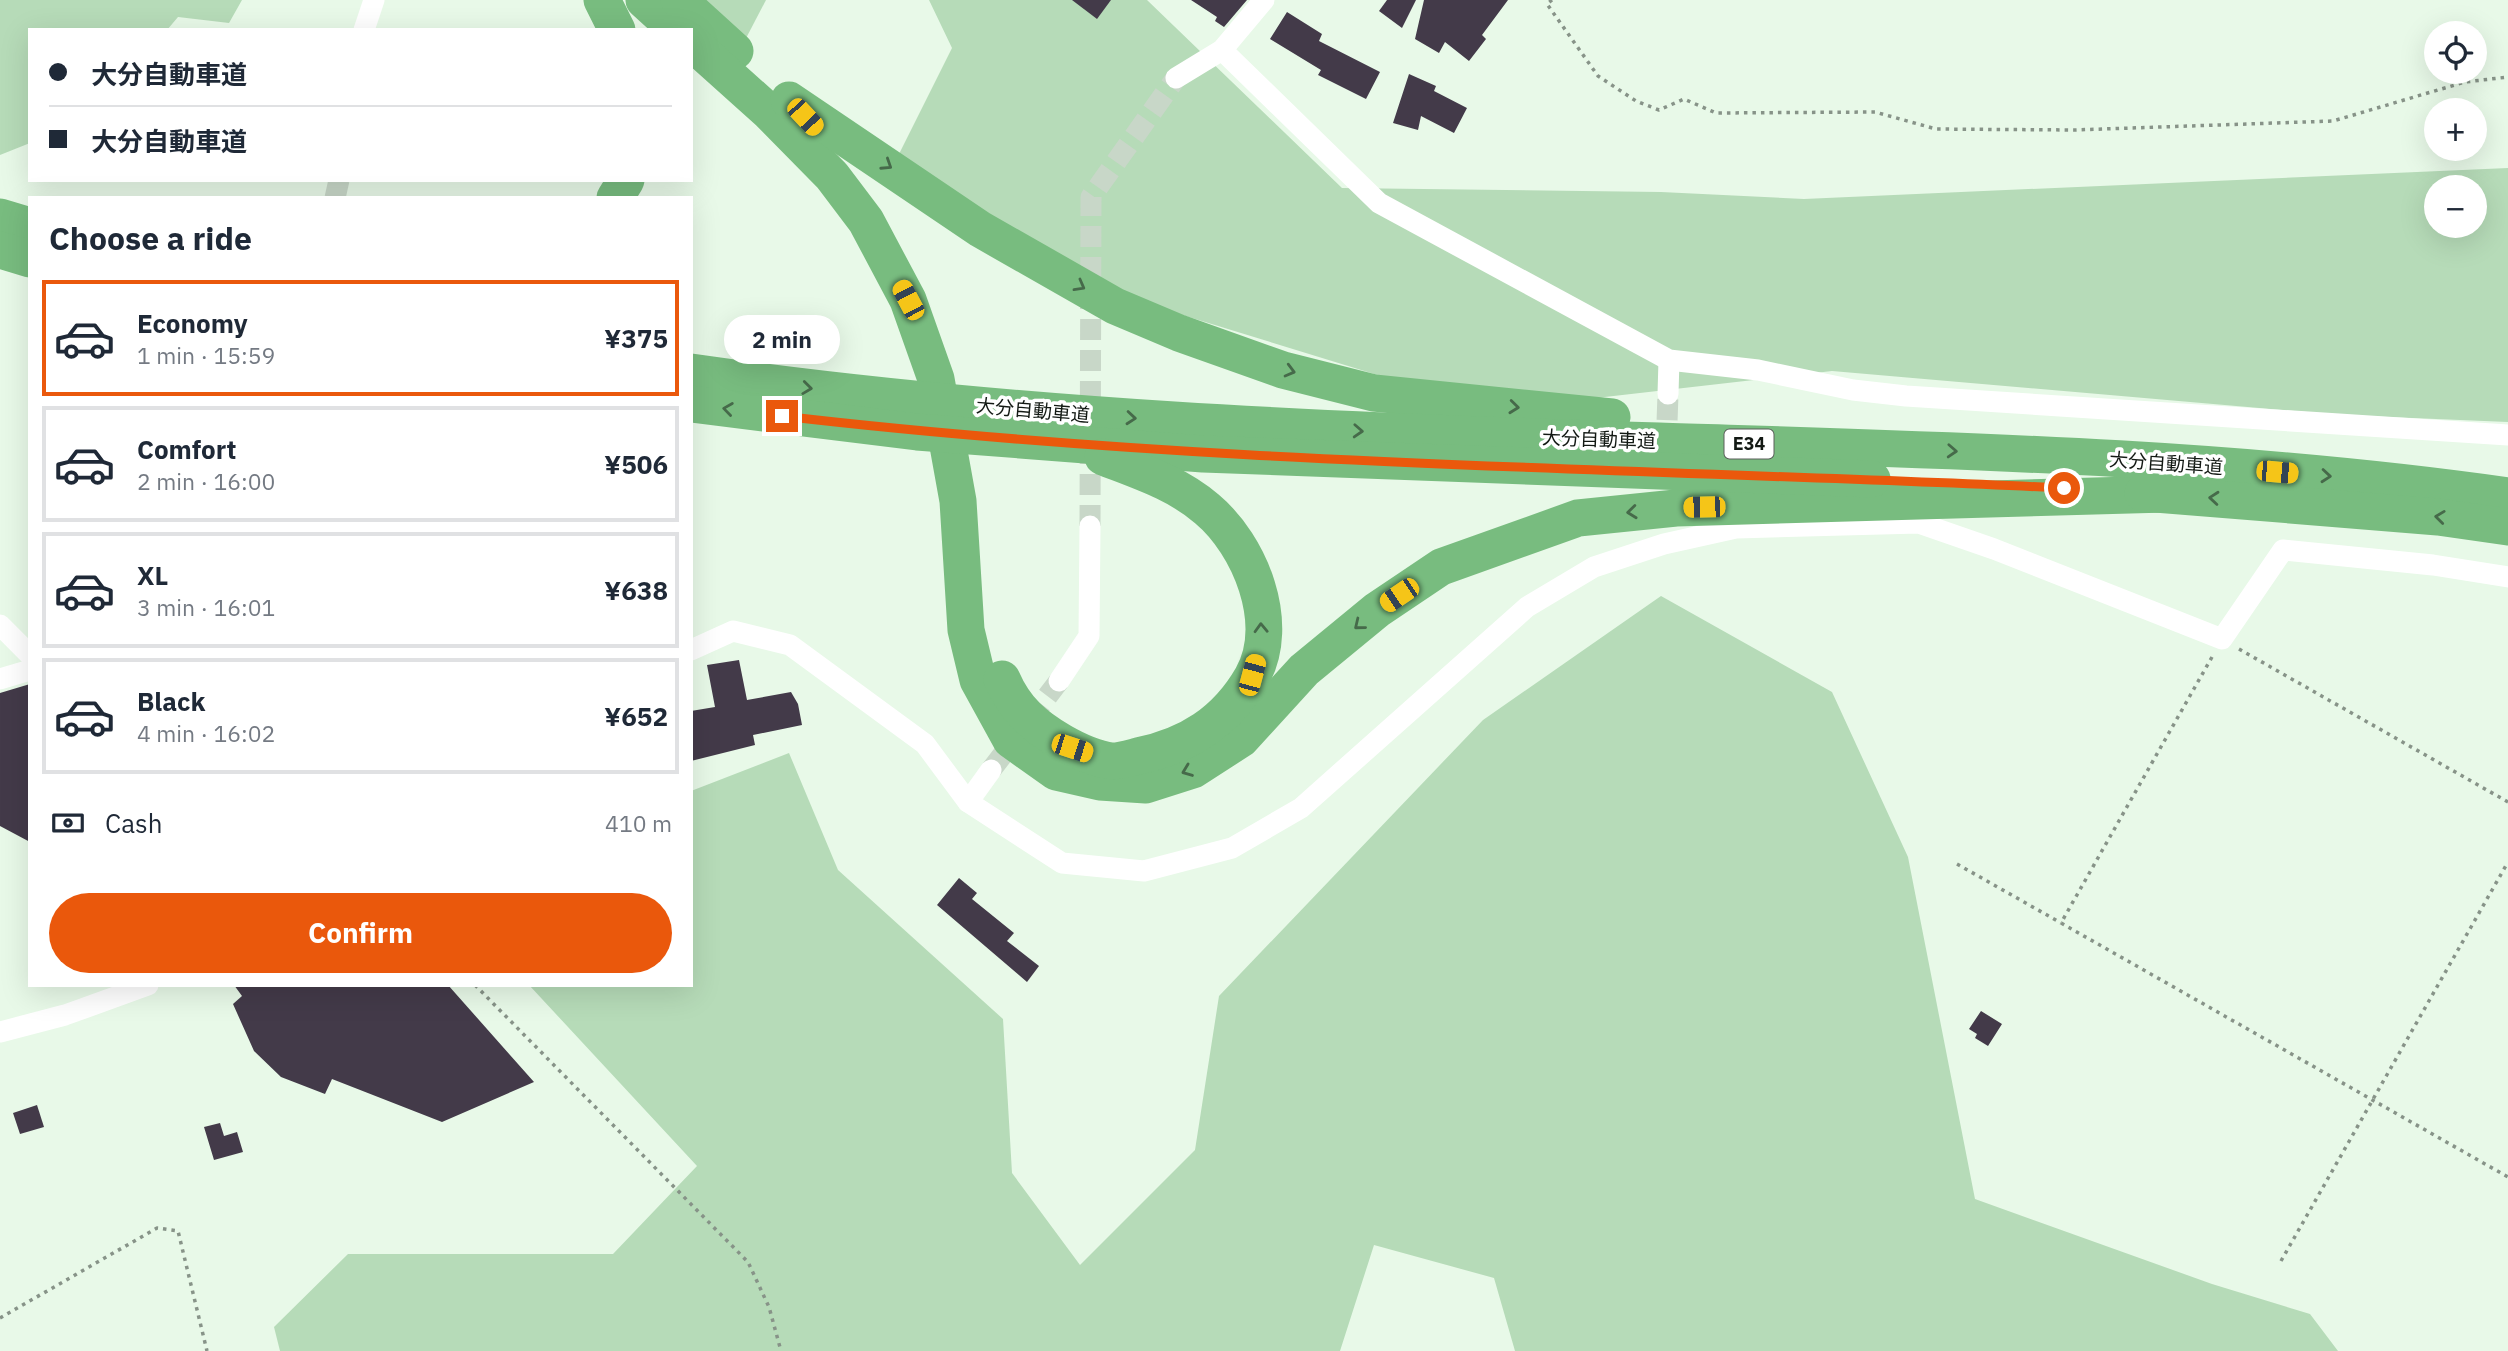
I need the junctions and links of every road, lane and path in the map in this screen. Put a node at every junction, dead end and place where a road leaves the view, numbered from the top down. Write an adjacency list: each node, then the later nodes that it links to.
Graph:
1 (374, 0): 7 (street)
2 (602, 0): 8 (highway)
3 (644, 0): 9 (highway)
4 (679, 0): 14 (highway)
5 (1264, 0): 11 (street)
6 (1552, 0): 12 (path)
7 (365, 28)
8 (616, 28)
9 (675, 28)
10 (693, 44): 30 (highway, one-way to 10)
11 (1222, 50): 13 (street); 21 (street)
12 (2508, 77)
13 (1176, 78)
14 (789, 100): 28 (highway, one-way to 28); 29 (highway, one-way to 29)
15 (0, 193): 16 (highway)
16 (28, 199)
17 (0, 217): 18 (highway)
18 (28, 225)
19 (0, 250): 20 (highway)
20 (28, 258)
21 (1669, 360): 23 (street); 27 (street)
22 (693, 372): 25 (highway, 大分自動車道 / E34, one-way to 25)
23 (1668, 394)
24 (693, 404): 25 (highway, 大分自動車道 / E34, one-way to 24)
25 (915, 416): 26 (highway, 大分自動車道 / E34)
26 (993, 422): 28 (highway, 大分自動車道 / E34); 29 (highway, 大分自動車道 / E34, one-way to 29)
27 (2508, 435)
28 (1061, 441): 30 (highway, 大分自動車道 / E34)
29 (1912, 449): 31 (highway, 大分自動車道 / E34, one-way to 31)
30 (2166, 494): 33 (highway, 大分自動車道 / E34, one-way to 30)
31 (2508, 496)
32 (1090, 526): 41 (street)
33 (2508, 527)
34 (2508, 577): 36 (street)
35 (0, 625): 38 (street)
36 (2222, 639): 43 (street); 44 (path); 47 (path)
37 (693, 649): 43 (street)
38 (28, 653)
39 (28, 671): 40 (street)
40 (0, 679)
41 (1059, 681)
42 (991, 770): 43 (street)
43 (968, 802)
44 (2508, 802)
45 (2508, 862): 51 (path)
46 (1957, 864): 47 (path)
47 (2061, 923): 51 (path)
48 (142, 987): 50 (street)
49 (477, 987): 56 (path)
50 (0, 1032)
51 (2373, 1100): 52 (path); 53 (path)
52 (2508, 1177)
53 (2281, 1261)
54 (0, 1318): 55 (path)
55 (207, 1351)
56 (780, 1351)

